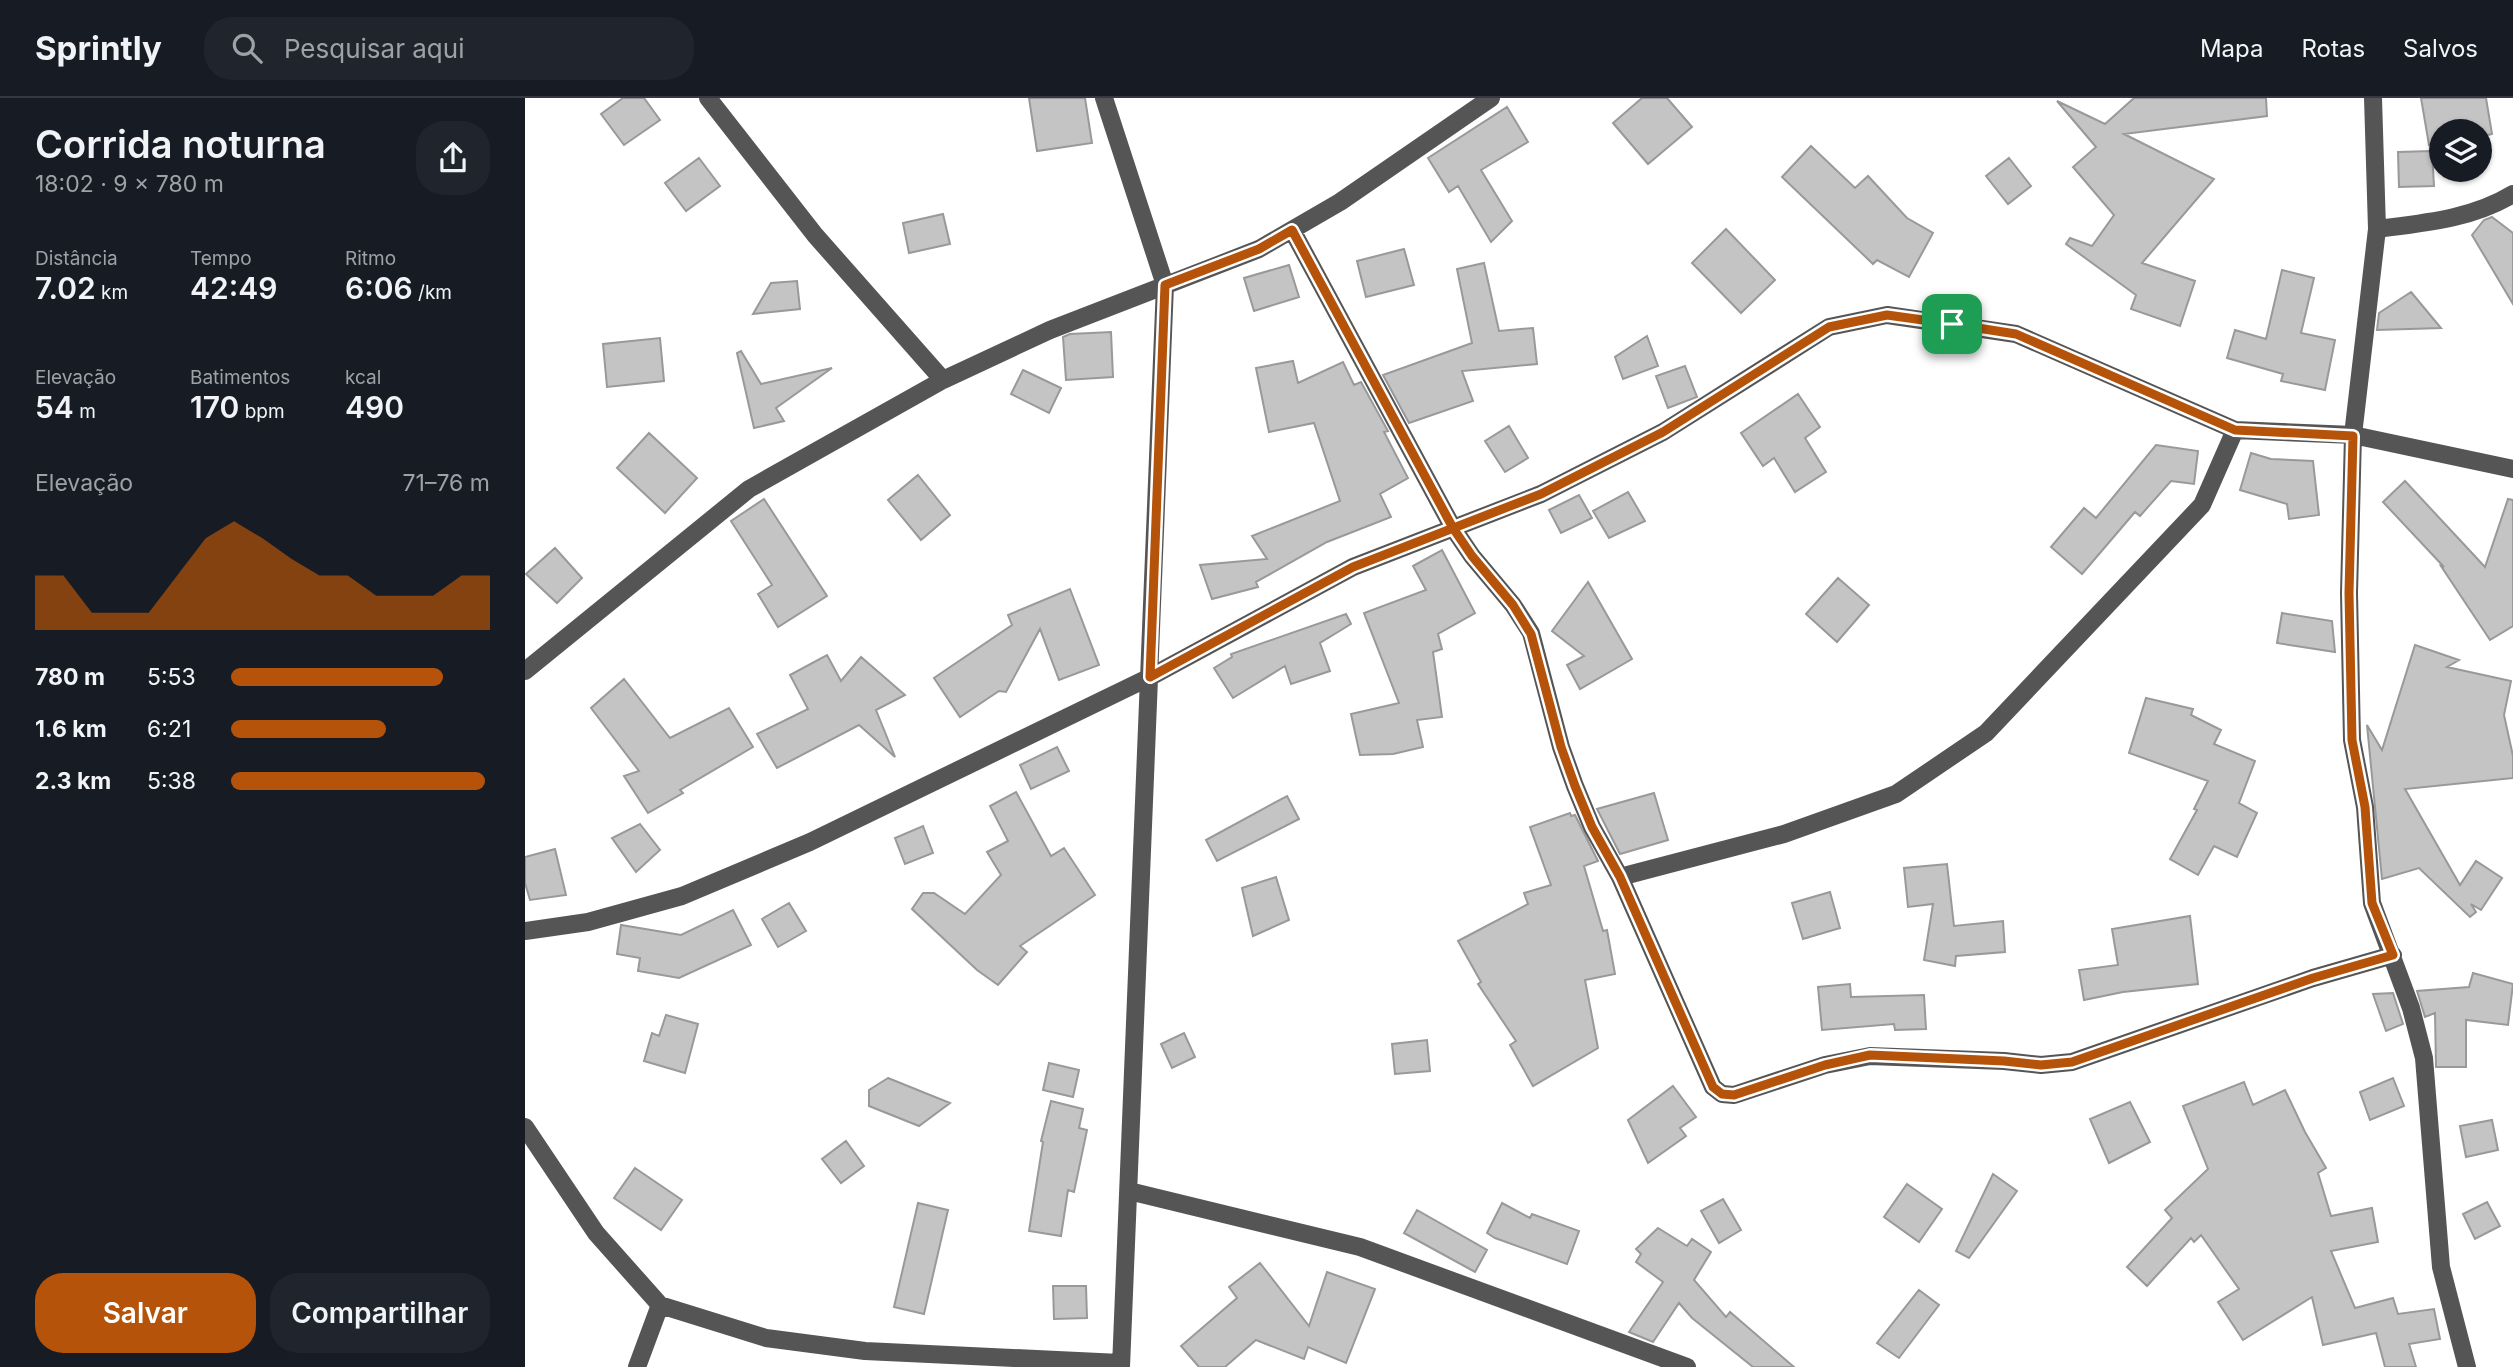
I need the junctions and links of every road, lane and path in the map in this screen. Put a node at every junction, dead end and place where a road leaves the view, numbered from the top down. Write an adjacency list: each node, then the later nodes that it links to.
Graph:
1 (708, 98): 9 (street)
2 (1104, 98): 8 (street)
3 (1490, 98): 7 (street)
4 (2373, 98): 6 (street)
5 (2513, 194): 6 (street)
6 (2377, 229): 11 (street)
7 (1292, 230): 8 (street); 13 (street)
8 (1165, 285): 9 (street); 15 (street)
9 (943, 380): 14 (street)
10 (2235, 430): 11 (street); 13 (street); 16 (street)
11 (2353, 436): 12 (street); 18 (street)
12 (2513, 469)
13 (1453, 528): 15 (street); 16 (street)
14 (525, 671)
15 (1150, 677): 17 (street); 20 (street)
16 (1620, 877): 18 (street)
17 (525, 931)
18 (2393, 955): 25 (street)
19 (525, 1127): 21 (street)
20 (1129, 1191): 22 (street); 24 (street)
21 (660, 1304): 22 (street); 23 (street)
22 (1120, 1365)
23 (637, 1367)
24 (1687, 1367)
25 (2467, 1367)

